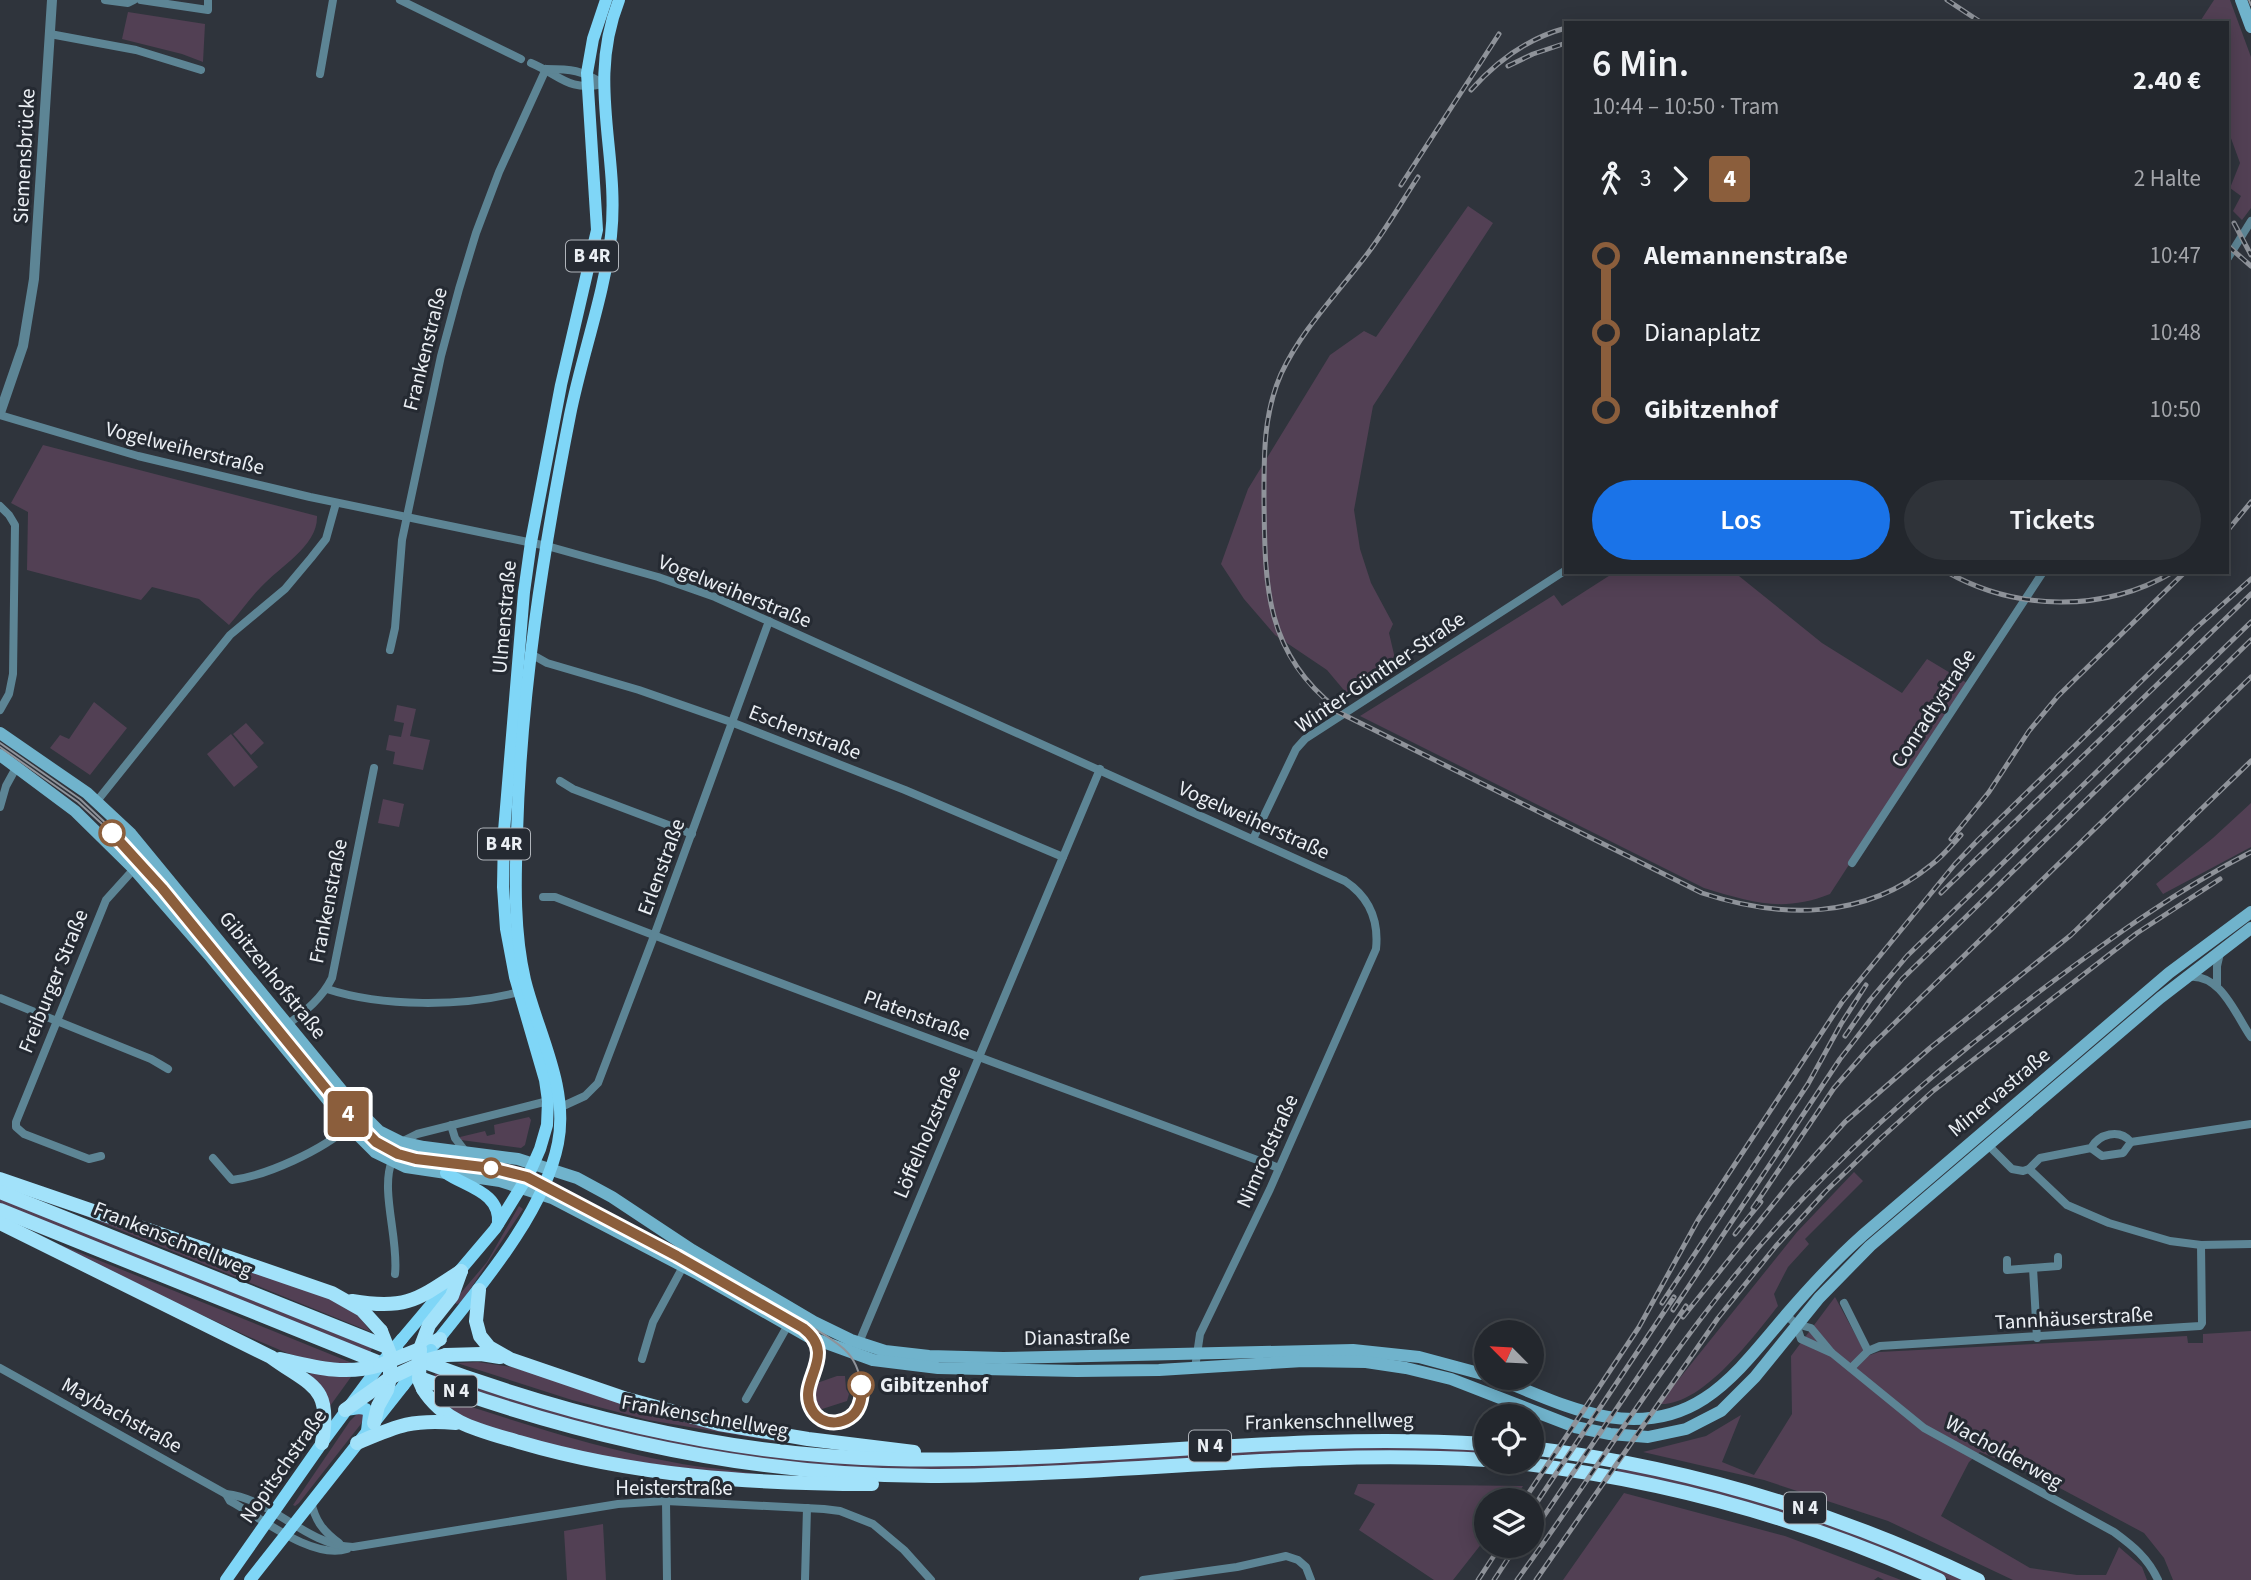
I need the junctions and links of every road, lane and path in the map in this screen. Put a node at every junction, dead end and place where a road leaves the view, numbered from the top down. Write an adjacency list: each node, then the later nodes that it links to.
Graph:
1 (52, 0): 12 (street, Siemensbrücke)
2 (105, 0): 3 (street)
3 (134, 0)
4 (141, 0): 5 (street)
5 (208, 0)
6 (333, 0): 18 (street)
7 (400, 0): 13 (street)
8 (606, 0): 17 (main road, B 4R)
9 (619, 0): 19 (main road, B 4R)
10 (2241, 0): 11 (main road)
11 (2251, 27)
12 (49, 39): 16 (street); 23 (street, Siemensbrücke)
13 (522, 59)
14 (531, 63): 15 (street)
15 (546, 69): 17 (street); 20 (street); 26 (street, Frankenstraße)
16 (201, 70)
17 (587, 73): 19 (street); 20 (main road, Ulmenstraße / B 4R)
18 (320, 74)
19 (603, 84): 20 (street); 28 (main road, Ulmenstraße / B 4R)
20 (587, 88): 27 (main road, Ulmenstraße / B 4R)
21 (2251, 221): 22 (street)
22 (2229, 256)
23 (0, 414): 24 (street, Vogelweiherstraße)
24 (336, 503): 26 (street, Vogelweiherstraße); 42 (street)
25 (0, 506): 34 (street)
26 (407, 518): 27 (street, Vogelweiherstraße); 32 (street, Frankenstraße)
27 (531, 542): 28 (street, Vogelweiherstraße); 59 (main road, Ulmenstraße / B 4R)
28 (547, 546): 31 (street, Vogelweiherstraße); 33 (main road, Ulmenstraße / B 4R)
29 (1564, 570): 45 (street, Winter-Günther-Straße)
30 (2042, 574): 48 (street, Conradtystraße)
31 (769, 621): 35 (street, Erlenstraße); 40 (street, Vogelweiherstraße)
32 (390, 650)
33 (531, 654): 35 (street, Eschenstraße); 67 (main road, Ulmenstraße / B 4R)
34 (0, 710)
35 (731, 722): 44 (street, Erlenstraße); 47 (street, Eschenstraße)
36 (0, 733): 42 (main road, Gibitzenhofstraße)
37 (0, 755): 38 (main road, Gibitzenhofstraße)
38 (17, 766): 43 (street); 49 (main road, Gibitzenhofstraße)
39 (374, 768): 58 (street, Frankenstraße)
40 (1100, 769): 45 (street, Vogelweiherstraße); 47 (street, Löffelholzstraße)
41 (560, 781): 44 (street)
42 (97, 801): 46 (main road, Gibitzenhofstraße)
43 (0, 807)
44 (692, 834): 53 (street, Erlenstraße)
45 (1254, 839): 54 (street, Vogelweiherstraße)
46 (150, 856): 49 (street, Freiburger Straße); 62 (main road, Gibitzenhofstraße)
47 (1063, 857): 64 (street, Löffelholzstraße)
48 (1852, 863)
49 (134, 869): 61 (street, Freiburger Straße); 70 (main road, Gibitzenhofstraße)
50 (543, 897): 53 (street, Platenstraße)
51 (2251, 912): 105 (main road, Minervastraße)
52 (2251, 928): 55 (main road, Minervastraße)
53 (654, 936): 64 (street, Platenstraße); 67 (street, Erlenstraße)
54 (1377, 949): 81 (street, Nimrodstraße)
55 (2221, 949): 56 (main road, Minervastraße); 57 (street)
56 (2185, 978): 57 (street); 73 (main road, Minervastraße)
57 (2217, 985): 63 (street)
58 (327, 989): 59 (street); 62 (street, Frankenstraße)
59 (519, 992): 66 (main road, Ulmenstraße / B 4R)
60 (0, 999): 61 (street)
61 (57, 1021): 65 (street); 76 (street, Freiburger Straße)
62 (288, 1024): 71 (main road, Gibitzenhofstraße)
63 (2251, 1037)
64 (980, 1056): 81 (street, Platenstraße); 110 (street, Löffelholzstraße)
65 (168, 1069)
66 (543, 1102): 69 (street); 79 (main road, Ulmenstraße / B 4R)
67 (561, 1107): 80 (main road, Ulmenstraße / B 4R)
68 (2251, 1124): 72 (street)
69 (451, 1125): 71 (street); 75 (street)
70 (349, 1126): 77 (street); 78 (main road, Gibitzenhofstraße)
71 (405, 1140): 75 (main road, Gibitzenhofstraße)
72 (2131, 1142): 74 (street); 74 (street)
73 (1988, 1145): 82 (street); 106 (main road, Minervastraße)
74 (2091, 1149): 82 (street)
75 (465, 1152): 79 (main road, Gibitzenhofstraße)
76 (101, 1156)
77 (213, 1158)
78 (392, 1161): 83 (main road, Gibitzenhofstraße); 99 (street)
79 (534, 1163): 80 (main road, Gibitzenhofstraße); 85 (main road, B 4R)
80 (551, 1168): 87 (main road, B 4R); 93 (main road, Dianastraße)
81 (1279, 1168): 113 (street, Nimrodstraße)
82 (2029, 1169): 92 (street)
83 (446, 1173): 85 (main road, Gibitzenhofstraße); 90 (main road)
84 (0, 1179): 102 (highway)
85 (522, 1186): 87 (main road, Gibitzenhofstraße); 90 (main road, B 4R)
86 (0, 1192): 135 (highway, Frankenschnellweg / N 4)
87 (541, 1193): 96 (main road, Dianastraße); 100 (main road, B 4R)
88 (0, 1210): 137 (highway, Frankenschnellweg / N 4)
89 (0, 1223): 114 (highway)
90 (498, 1224): 98 (main road, B 4R)
91 (2251, 1244): 92 (street)
92 (2201, 1245): 108 (street, Tannhäuserstraße)
93 (692, 1250): 96 (street); 110 (main road, Dianastraße)
94 (2058, 1257): 97 (street)
95 (2007, 1260): 97 (street)
96 (683, 1267): 107 (main road, Dianastraße); 116 (street)
97 (2033, 1268): 108 (street)
98 (461, 1271): 101 (highway); 102 (highway); 118 (main road, B 4R, bridge)
99 (395, 1274)
100 (479, 1290): 104 (main road, B 4R); 115 (highway)
101 (452, 1296): 104 (main road); 109 (highway)
102 (347, 1300): 118 (highway, bridge)
103 (1844, 1303): 111 (street)
104 (463, 1310): 109 (main road, B 4R)
105 (1786, 1315): 106 (street); 124 (main road, Minervastraße)
106 (1796, 1324): 112 (street, Wacholderweg); 112 (street, Wacholderweg); 128 (main road, Minervastraße)
107 (788, 1325): 110 (main road, Dianastraße); 125 (street)
108 (2037, 1338): 111 (street, Tannhäuserstraße)
109 (427, 1346): 117 (highway, bridge); 118 (highway, bridge)
110 (857, 1349): 113 (main road, Dianastraße); 121 (main road, Dianastraße)
111 (1868, 1351): 119 (street)
112 (1832, 1353): 119 (street, Wacholderweg)
113 (1195, 1354): 121 (street, Nimrodstraße); 122 (main road, Dianastraße)
114 (271, 1357): 118 (highway); 130 (highway)
115 (510, 1359): 117 (highway, bridge); 135 (highway)
116 (642, 1359)
117 (419, 1364): 123 (highway, bridge); 127 (highway, bridge)
118 (379, 1365): 123 (highway, bridge); 126 (main road, Nopitschstraße / B 4R)
119 (1851, 1367): 153 (street, Wacholderweg)
120 (0, 1368): 141 (street, Maybachstraße)
121 (1195, 1368): 128 (main road, Dianastraße)
122 (1474, 1371)
123 (392, 1382): 126 (highway); 129 (highway)
124 (1528, 1390)
125 (746, 1399)
126 (345, 1410): 129 (main road); 130 (main road, Nopitschstraße / B 4R)
127 (464, 1424): 131 (highway); 137 (highway)
128 (1567, 1424)
129 (371, 1427): 131 (main road, Nopitschstraße)
130 (322, 1443): 141 (main road, Nopitschstraße / B 4R)
131 (357, 1443): 138 (main road, Nopitschstraße)
132 (1474, 1444): 135 (highway, Frankenschnellweg / N 4)
133 (1544, 1450): 152 (highway, N 4)
134 (1474, 1459): 137 (highway, Frankenschnellweg / N 4)
135 (935, 1460)
136 (1544, 1467): 151 (highway, N 4)
137 (936, 1476)
138 (311, 1502): 142 (main road, Nopitschstraße); 143 (street)
139 (666, 1502): 140 (street, Heisterstraße); 143 (street, Heisterstraße); 146 (street)
140 (807, 1508): 147 (street); 148 (street, Heisterstraße)
141 (270, 1518): 142 (street, Heisterstraße); 144 (main road, Nopitschstraße / B 4R)
142 (289, 1529): 143 (street, Heisterstraße); 145 (main road, Nopitschstraße)
143 (349, 1547)
144 (226, 1580)
145 (250, 1580)
146 (667, 1580)
147 (805, 1580)
148 (931, 1580)
149 (1143, 1580): 150 (street)
150 (1311, 1580)
151 (1938, 1580)
152 (1978, 1580)
153 (2158, 1580)

